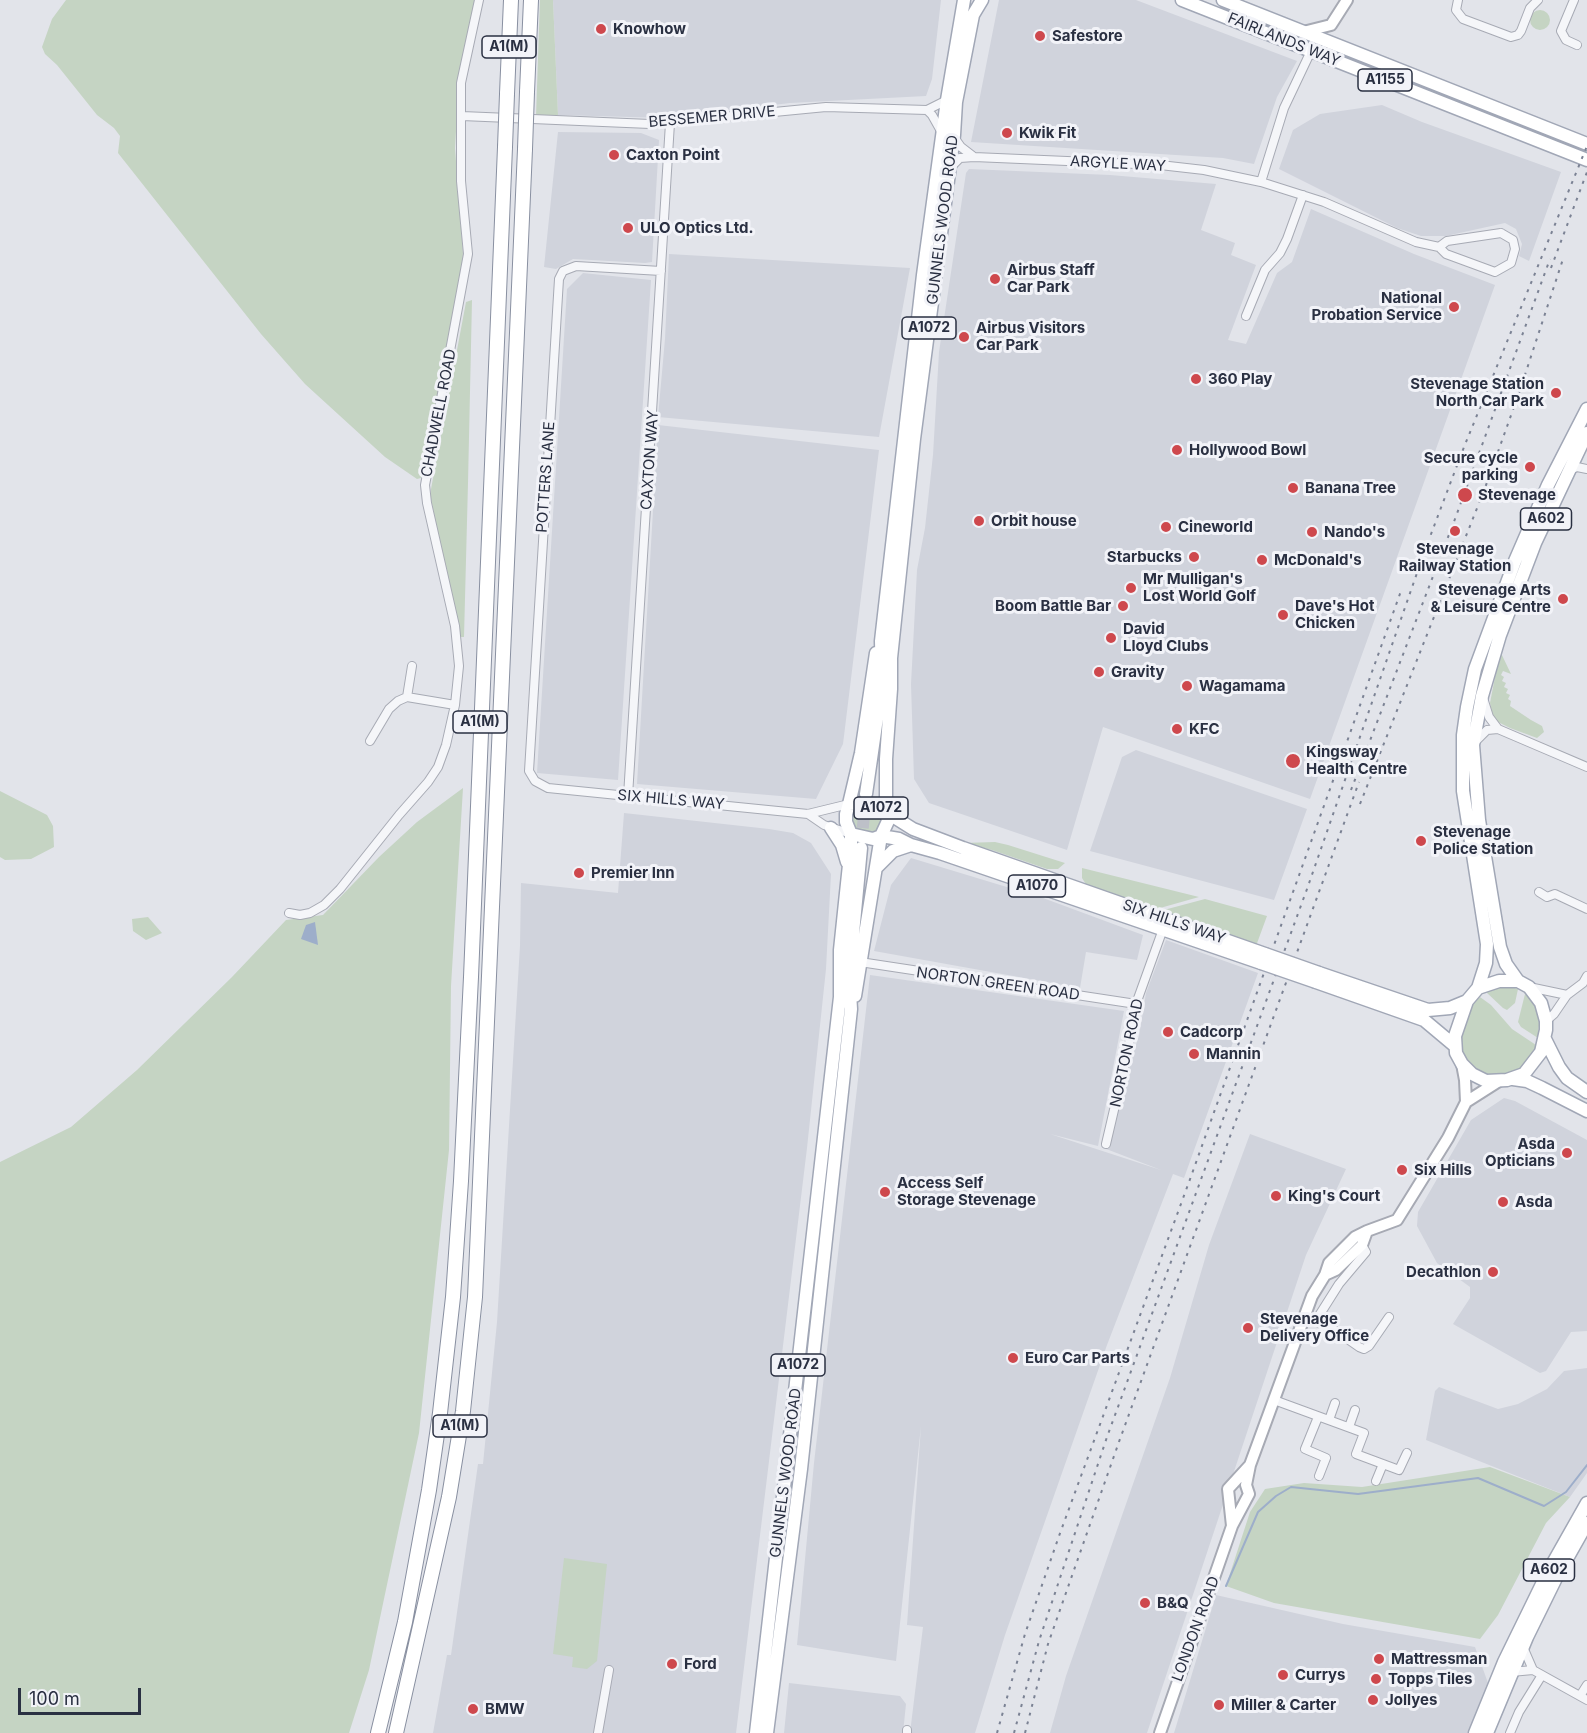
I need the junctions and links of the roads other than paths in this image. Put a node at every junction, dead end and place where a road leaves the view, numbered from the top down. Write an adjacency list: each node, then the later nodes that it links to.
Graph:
1 (479, 0): 19 (street, CHADWELL ROAD)
2 (511, 0): 113 (highway, A1(M), bridge)
3 (531, 0): 114 (highway, A1(M), bridge)
4 (964, 0): 17 (main road, GUNNELS WOOD ROAD / A1072)
5 (981, 0): 21 (main road, GUNNELS WOOD ROAD / A1072)
6 (1182, 0): 16 (main road, FAIRLANDS WAY / A1155)
7 (1222, 0): 13 (main road, FAIRLANDS WAY / A1155)
8 (1347, 0): 12 (main road)
9 (1458, 0): 10 (street)
10 (1538, 0)
11 (1572, 1): 14 (street)
12 (1331, 25): 13 (main road); 15 (main road)
13 (1303, 32): 15 (main road, FAIRLANDS WAY / A1155)
14 (1577, 45)
15 (1339, 46): 22 (main road, FAIRLANDS WAY / A1155)
16 (1311, 51): 24 (main road, FAIRLANDS WAY / A1155); 26 (street)
17 (946, 100): 18 (street, BESSEMER DRIVE); 21 (main road, GUNNELS WOOD ROAD / A1072)
18 (927, 110): 20 (street, BESSEMER DRIVE); 21 (street)
19 (462, 116): 20 (street, BESSEMER DRIVE); 41 (street, CHADWELL ROAD)
20 (670, 123): 29 (street, CAXTON WAY)
21 (948, 134): 23 (street); 25 (main road, GUNNELS WOOD ROAD / A1072); 35 (main road, GUNNELS WOOD ROAD / A1072)
22 (1587, 144)
23 (974, 157): 25 (street, ARGYLE WAY); 26 (street, ARGYLE WAY)
24 (1587, 160)
25 (949, 170): 36 (main road, GUNNELS WOOD ROAD / A1072)
26 (1261, 182): 27 (street, ARGYLE WAY)
27 (1303, 195): 28 (street, ARGYLE WAY); 30 (street)
28 (1439, 247): 28 (street, ARGYLE WAY)
29 (661, 271): 46 (street, POTTERS LANE); 48 (street, CAXTON WAY)
30 (1246, 316)
31 (1587, 409): 69 (main road, A602)
32 (1587, 433): 34 (main road, A602)
33 (1587, 469): 34 (street)
34 (1569, 470): 39 (main road, A602)
35 (881, 641): 38 (main road, GUNNELS WOOD ROAD / A1072); 49 (main road, GUNNELS WOOD ROAD / A1072)
36 (891, 658): 38 (main road, GUNNELS WOOD ROAD / A1072); 50 (main road, GUNNELS WOOD ROAD / A1072)
37 (412, 666): 40 (street)
38 (882, 683): 47 (main road, GUNNELS WOOD ROAD / A1072)
39 (1482, 696): 42 (street); 44 (main road, A602)
40 (407, 697): 41 (street); 43 (street)
41 (455, 705): 61 (street, CHADWELL ROAD)
42 (1498, 729): 44 (street); 45 (street)
43 (370, 741)
44 (1473, 745): 68 (main road, A602)
45 (1587, 767)
46 (535, 781): 48 (street, SIX HILLS WAY)
47 (866, 794)
48 (628, 796): 51 (street, SIX HILLS WAY)
49 (849, 804): 50 (main road, A1072); 51 (street, SIX HILLS WAY); 53 (main road, GUNNELS WOOD ROAD / A1072)
50 (886, 812): 54 (main road, GUNNELS WOOD ROAD / A1072); 63 (main road, SIX HILLS WAY / A1070)
51 (808, 814): 52 (street, SIX HILLS WAY)
52 (831, 828): 53 (street, SIX HILLS WAY); 57 (main road)
53 (851, 834): 54 (main road, A1072); 57 (main road, GUNNELS WOOD ROAD / A1072)
54 (881, 836): 55 (main road, SIX HILLS WAY / A1070); 58 (main road, GUNNELS WOOD ROAD / A1072)
55 (911, 845): 58 (main road); 62 (main road, SIX HILLS WAY / A1070)
56 (861, 849): 65 (main road, GUNNELS WOOD ROAD / A1072)
57 (848, 863): 71 (main road, GUNNELS WOOD ROAD / A1072)
58 (876, 868): 64 (main road, GUNNELS WOOD ROAD / A1072)
59 (1539, 892): 60 (street)
60 (1587, 909)
61 (289, 914)
62 (1162, 929): 63 (main road, SIX HILLS WAY / A1070); 73 (street, NORTON ROAD)
63 (1263, 958): 67 (main road, SIX HILLS WAY / A1070, bridge)
64 (860, 962): 73 (street, NORTON GREEN ROAD); 74 (main road, GUNNELS WOOD ROAD / A1072)
65 (849, 976): 71 (main road, GUNNELS WOOD ROAD / A1072); 74 (main road, GUNNELS WOOD ROAD / A1072)
66 (1587, 976): 70 (street)
67 (1318, 977): 72 (main road, SIX HILLS WAY / A1070); 77 (main road, SIX HILLS WAY / A1070)
68 (1524, 984): 69 (main road); 70 (street); 75 (main road, A602)
69 (1478, 988): 72 (main road, A602)
70 (1567, 995): 75 (street)
71 (840, 998): 118 (main road, GUNNELS WOOD ROAD / A1072)
72 (1467, 1001): 77 (main road, A602)
73 (1136, 1004): 83 (street, NORTON ROAD)
74 (850, 1009): 119 (main road, GUNNELS WOOD ROAD / A1072)
75 (1546, 1021): 76 (main road, A602)
76 (1545, 1039): 79 (main road, A602); 80 (main road, A602)
77 (1455, 1046): 78 (main road)
78 (1462, 1064): 79 (main road); 81 (main road)
79 (1505, 1080): 81 (main road); 82 (main road)
80 (1587, 1092)
81 (1466, 1102): 84 (main road, LONDON ROAD)
82 (1587, 1111)
83 (1106, 1143)
84 (1367, 1231): 85 (main road, LONDON ROAD); 86 (main road, LONDON ROAD)
85 (1362, 1245): 86 (main road, LONDON ROAD); 89 (street, LONDON ROAD)
86 (1325, 1275): 88 (main road, LONDON ROAD)
87 (1389, 1317): 89 (street)
88 (1303, 1319): 89 (street); 90 (main road, LONDON ROAD)
89 (1314, 1322)
90 (1274, 1400): 93 (street); 100 (main road, LONDON ROAD)
91 (1335, 1403): 94 (street)
92 (1355, 1410): 95 (street)
93 (1318, 1417): 94 (street); 98 (street)
94 (1329, 1420): 95 (street)
95 (1349, 1427): 97 (street)
96 (1407, 1453): 97 (street)
97 (1383, 1464): 99 (street)
98 (1319, 1476)
99 (1376, 1481)
100 (1240, 1484): 101 (main road, LONDON ROAD); 103 (main road, LONDON ROAD)
101 (1229, 1500): 103 (main road); 105 (main road, LONDON ROAD)
102 (1587, 1503): 121 (main road, A602)
103 (1243, 1504): 105 (main road, LONDON ROAD)
104 (1587, 1523): 106 (main road, A602)
105 (1232, 1526): 120 (main road, LONDON ROAD)
106 (1523, 1646): 108 (street); 109 (main road, A602)
107 (609, 1670): 117 (street)
108 (1533, 1670): 109 (street); 110 (street)
109 (1511, 1672): 122 (main road, A602)
110 (1542, 1675): 112 (street); 123 (street)
111 (1587, 1685): 112 (street)
112 (1584, 1698)
113 (386, 1699): 115 (highway, A1(M)); 116 (highway, A1(M))
114 (397, 1731)
115 (372, 1733)
116 (378, 1733)
117 (598, 1733)
118 (756, 1733)
119 (766, 1733)
120 (1160, 1733)
121 (1475, 1733)
122 (1487, 1733)
123 (1510, 1733)

